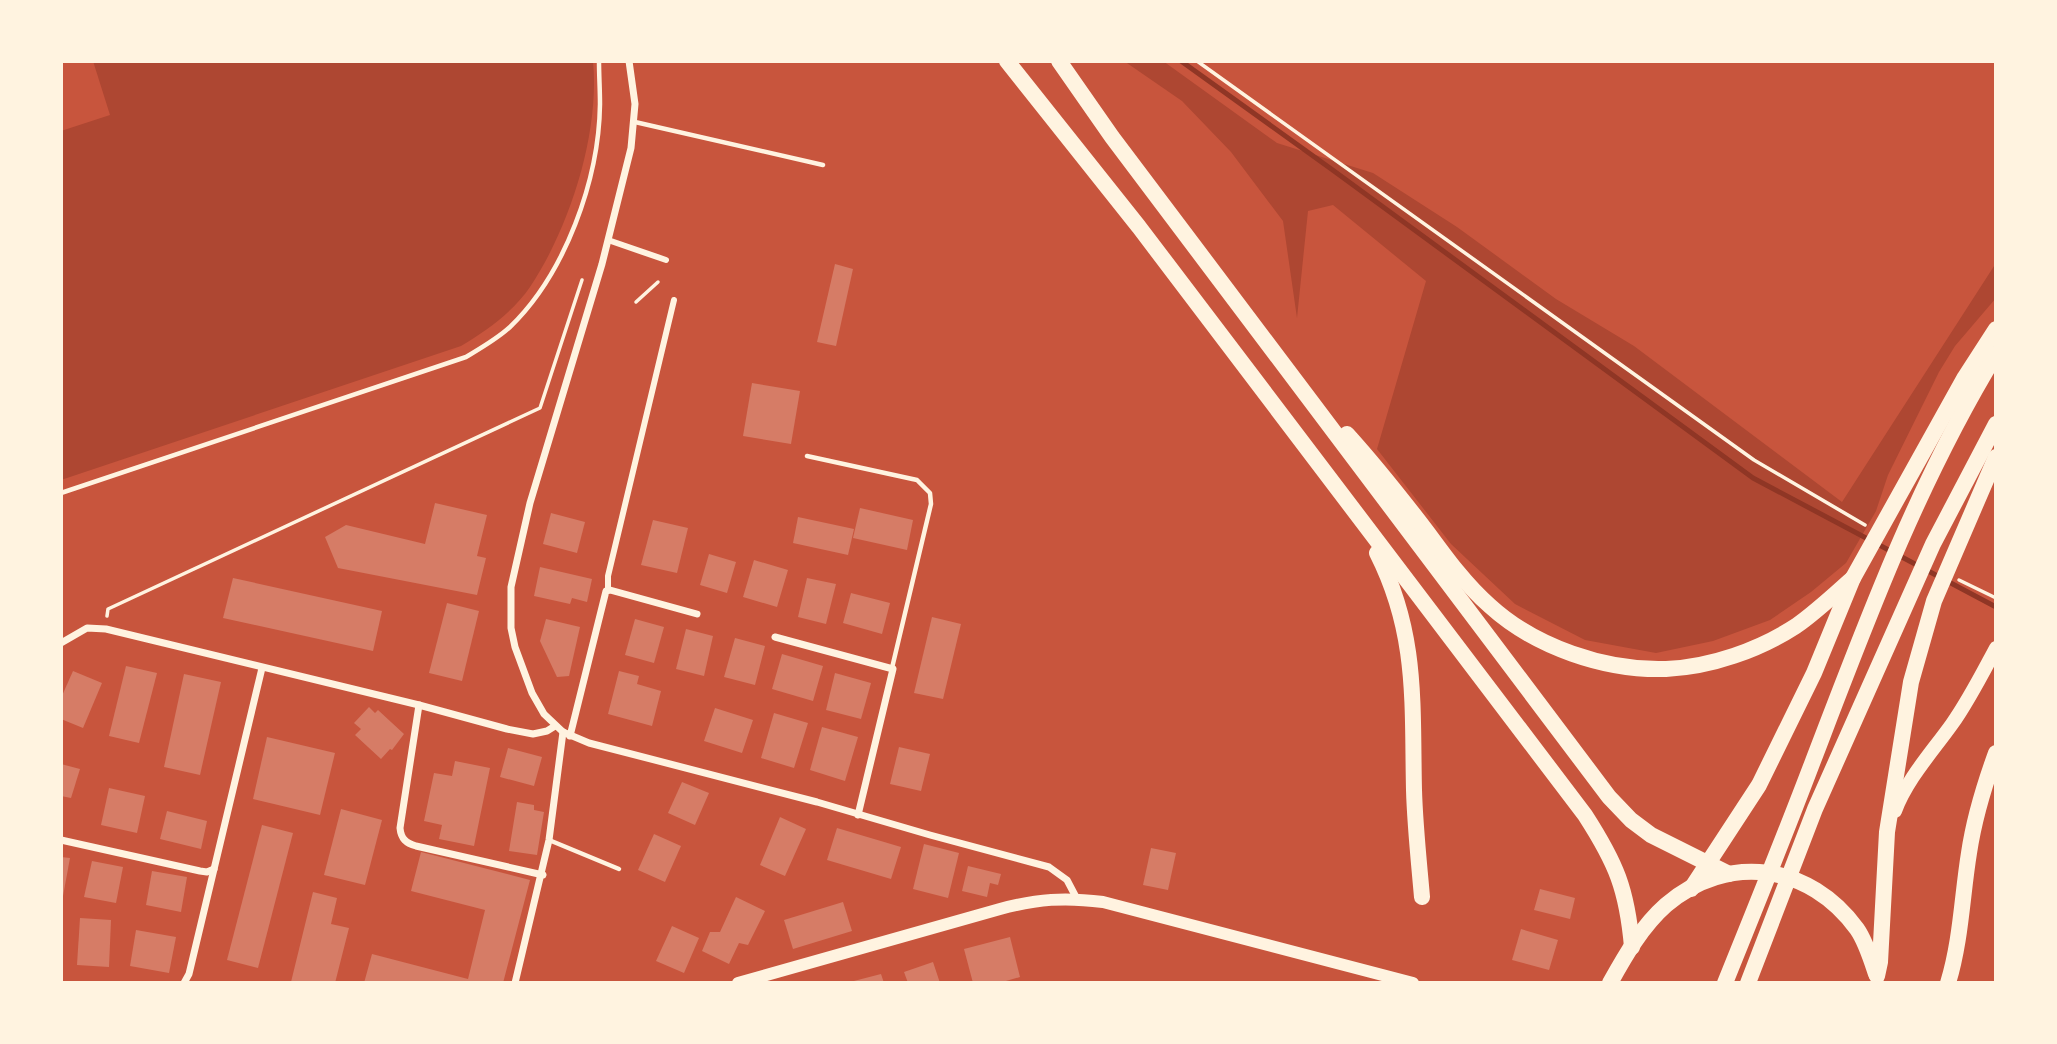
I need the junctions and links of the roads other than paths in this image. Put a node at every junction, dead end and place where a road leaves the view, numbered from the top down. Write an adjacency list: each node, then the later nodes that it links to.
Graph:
1 (598, 61): 20 (lane)
2 (629, 61): 8 (street)
3 (1001, 61): 7 (highway)
4 (1007, 61): 7 (highway)
5 (1046, 61): 9 (highway)
6 (1059, 61): 9 (highway)
7 (1020, 77): 21 (highway)
8 (635, 122): 10 (lane); 11 (street)
9 (1111, 137): 16 (highway)
10 (823, 165)
11 (608, 240): 12 (street); 31 (street)
12 (666, 260)
13 (674, 300): 23 (street)
14 (1996, 329): 22 (highway)
15 (1996, 354): 53 (highway)
16 (1312, 403): 22 (highway); 38 (highway)
17 (1996, 424): 54 (highway)
18 (807, 456): 29 (lane)
19 (1996, 457): 35 (highway)
20 (61, 493)
21 (1357, 514): 44 (highway); 46 (highway)
22 (1857, 572): 38 (highway)
23 (608, 590): 24 (street); 32 (street)
24 (697, 614)
25 (775, 637): 29 (street)
26 (61, 643): 28 (street)
27 (1996, 648): 35 (main road)
28 (262, 668): 30 (street); 39 (street)
29 (892, 668): 34 (street)
30 (419, 705): 31 (street); 42 (street)
31 (555, 726): 32 (street)
32 (566, 734): 34 (street); 37 (street)
33 (1996, 753): 55 (highway)
34 (858, 815): 45 (street)
35 (1887, 832): 47 (highway)
36 (61, 840): 39 (street)
37 (549, 841): 40 (lane); 42 (street)
38 (1708, 864): 41 (highway); 43 (highway)
39 (214, 869): 48 (street)
40 (619, 869)
41 (1729, 874): 43 (highway); 47 (highway)
42 (542, 875): 49 (street)
43 (1691, 889): 46 (highway)
44 (1422, 897)
45 (1077, 899): 50 (street); 51 (street)
46 (1632, 947): 52 (highway)
47 (1877, 979)
48 (184, 983)
49 (514, 983)
50 (738, 983)
51 (1413, 983)
52 (1610, 983)
53 (1725, 983)
54 (1748, 983)
55 (1948, 983)

